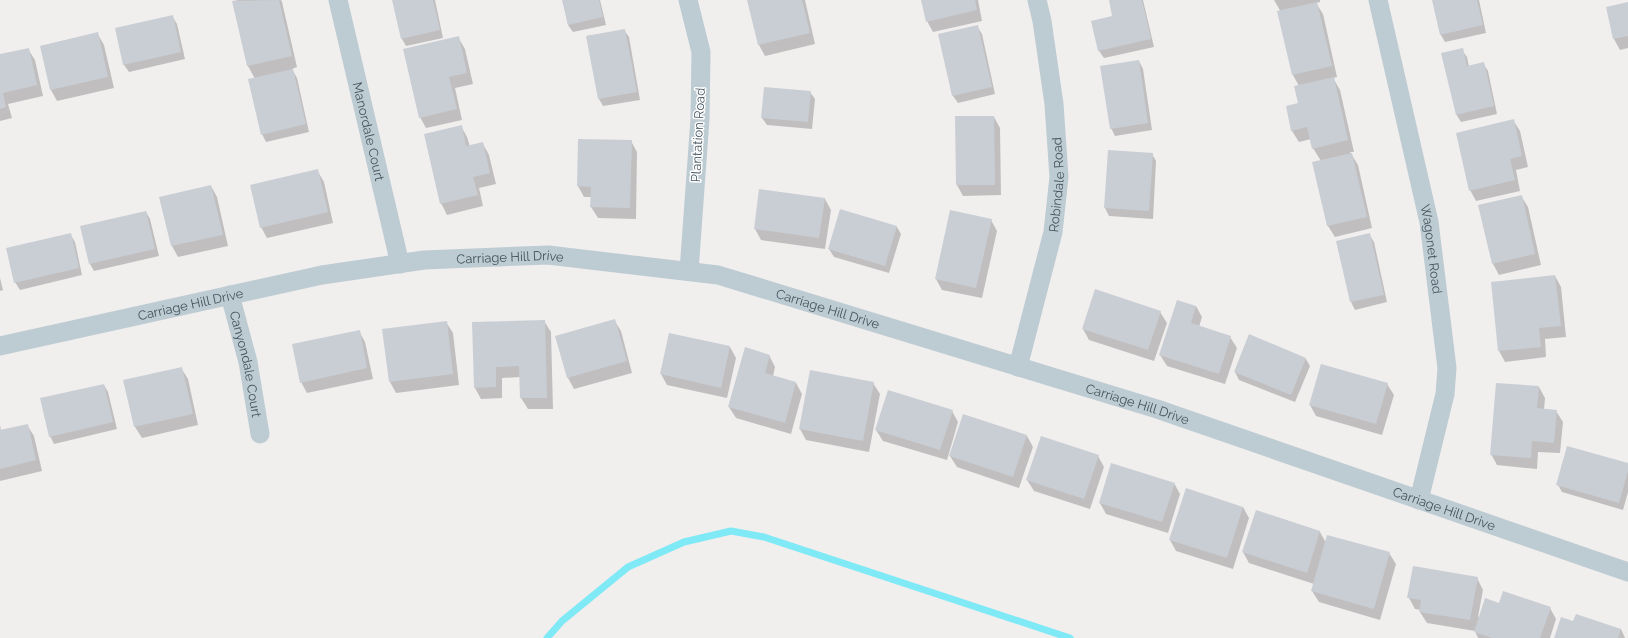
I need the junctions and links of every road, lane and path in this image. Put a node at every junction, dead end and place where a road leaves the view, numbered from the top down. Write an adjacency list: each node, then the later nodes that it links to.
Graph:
1 (338, 0): 5 (street, Manordale Court)
2 (688, 0): 6 (street, Plantation Road)
3 (1037, 0): 9 (street, Robindale Road)
4 (1378, 0): 11 (street, Wagonet Road)
5 (400, 264): 6 (street, Carriage Hill Drive); 7 (street, Carriage Hill Drive)
6 (689, 271): 9 (street, Carriage Hill Drive)
7 (230, 295): 8 (street, Carriage Hill Drive); 10 (street, Canyondale Court)
8 (0, 346)
9 (1018, 367): 11 (street, Carriage Hill Drive)
10 (260, 434)
11 (1419, 500): 12 (street, Carriage Hill Drive)
12 (1628, 572)

